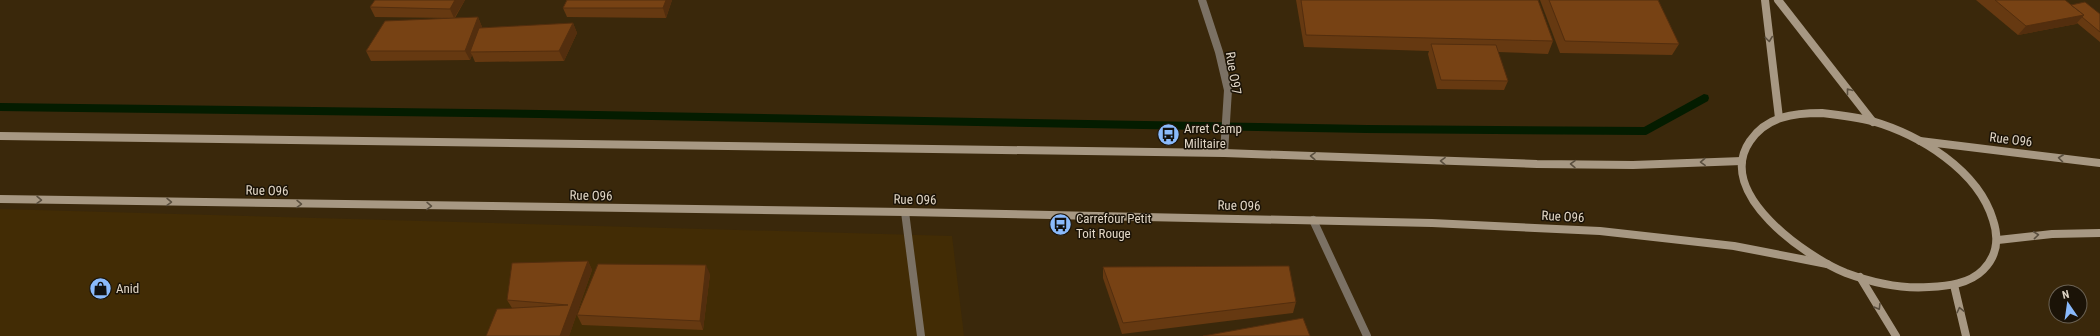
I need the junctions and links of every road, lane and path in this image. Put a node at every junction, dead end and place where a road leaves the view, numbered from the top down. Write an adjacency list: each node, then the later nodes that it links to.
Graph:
1 (1202, 0): 8 (street, Rue O97)
2 (1765, 0): 4 (main road, one-way to 4)
3 (1778, 0): 5 (main road, one-way to 3)
4 (1779, 118): 5 (main road); 9 (main road)
5 (1873, 122): 7 (main road)
6 (0, 136): 8 (main road)
7 (1918, 140): 10 (main road, Rue O96, one-way to 7); 15 (main road)
8 (1224, 153): 9 (main road, one-way to 8)
9 (1742, 161): 16 (main road)
10 (2100, 163)
11 (0, 199): 12 (main road, Rue O96, one-way to 12)
12 (905, 212): 13 (main road, Rue O96); 19 (street)
13 (1313, 220): 16 (main road, Rue O96); 20 (street)
14 (2100, 233): 15 (main road, one-way to 14)
15 (1998, 240): 18 (main road)
16 (1828, 264): 17 (main road)
17 (1860, 277): 18 (main road); 21 (main road, one-way to 21)
18 (1954, 285): 22 (main road, one-way to 18)
19 (921, 336)
20 (1367, 336)
21 (1896, 336)
22 (1966, 336)

